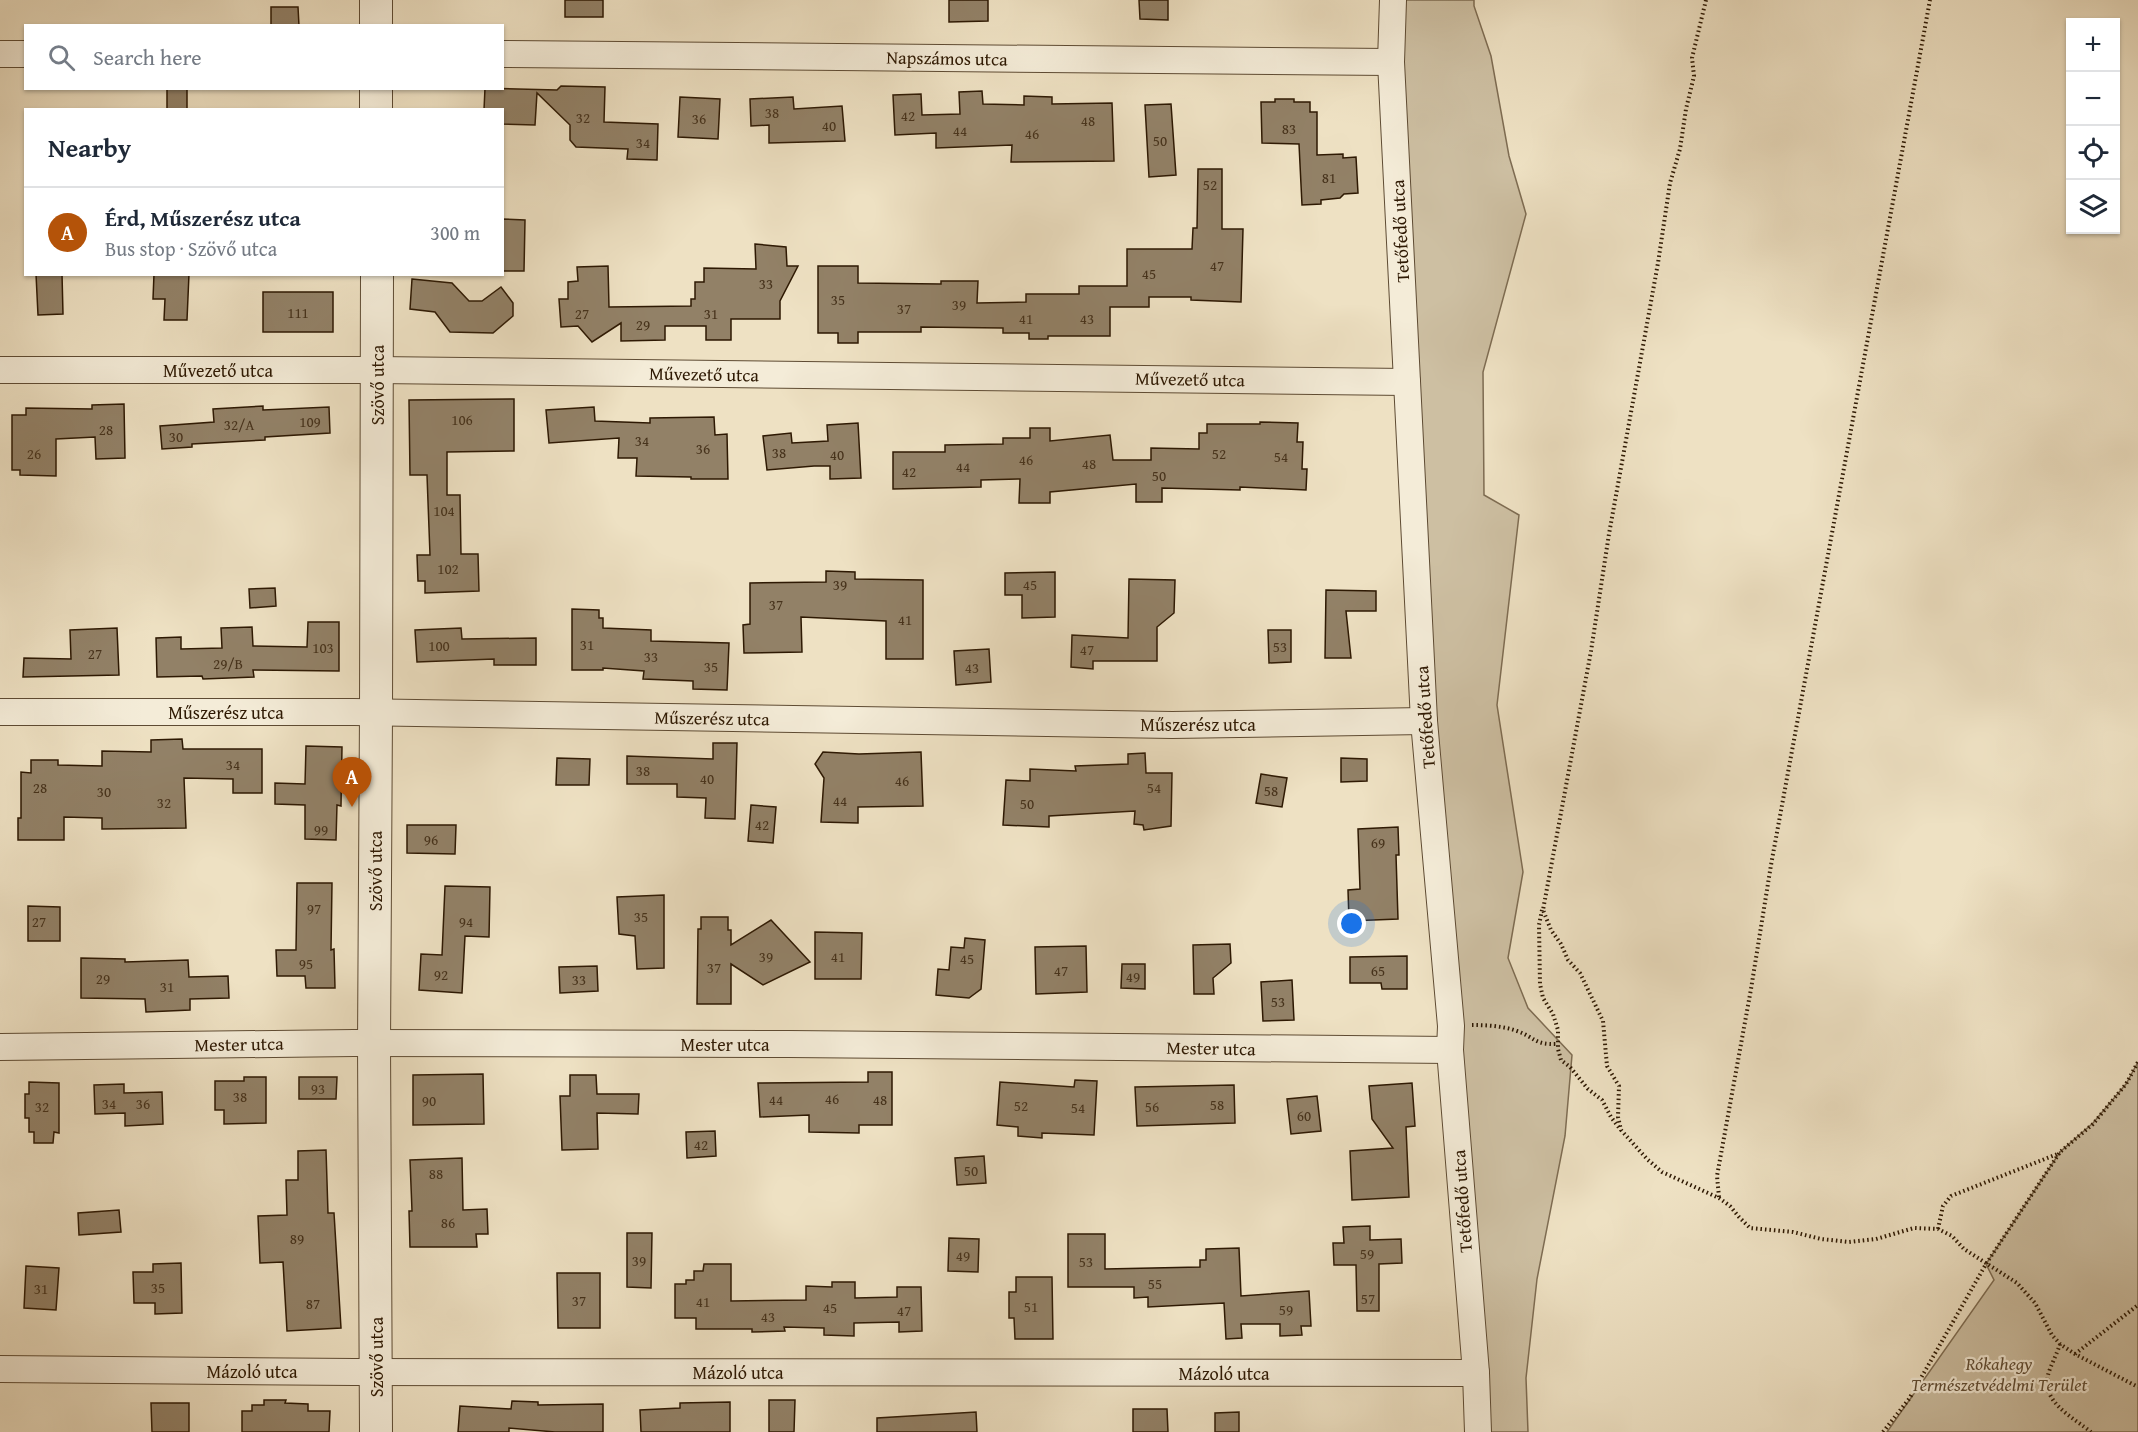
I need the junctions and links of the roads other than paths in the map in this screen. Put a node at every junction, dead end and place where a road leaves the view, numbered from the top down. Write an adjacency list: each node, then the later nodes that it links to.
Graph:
1 (376, 0): 3 (street)
2 (1393, 0): 7 (street, Tetőfedő utca)
3 (376, 24)
4 (0, 54): 5 (street)
5 (24, 54)
6 (504, 54): 7 (street, Napszámos utca)
7 (1391, 62): 13 (street, Tetőfedő utca)
8 (376, 90): 9 (street)
9 (376, 108)
10 (376, 276): 12 (street, Szövő utca)
11 (0, 370): 12 (street, Művezető utca)
12 (377, 370): 13 (street, Művezető utca); 15 (street, Szövő utca)
13 (1407, 382): 16 (street, Tetőfedő utca)
14 (0, 712): 15 (street, Műszerész utca)
15 (376, 712): 16 (street, Műszerész utca); 18 (street, Szövő utca)
16 (1424, 721): 17 (street, Tetőfedő utca)
17 (1451, 1038): 18 (street, Mester utca); 22 (street, Tetőfedő utca)
18 (374, 1044): 19 (street, Mester utca); 21 (street, Szövő utca)
19 (0, 1047)
20 (0, 1369): 21 (street, Mázoló utca)
21 (376, 1371): 22 (street, Mázoló utca); 23 (street, Szövő utca)
22 (1476, 1373): 24 (street, Tetőfedő utca)
23 (376, 1432)
24 (1478, 1432)

